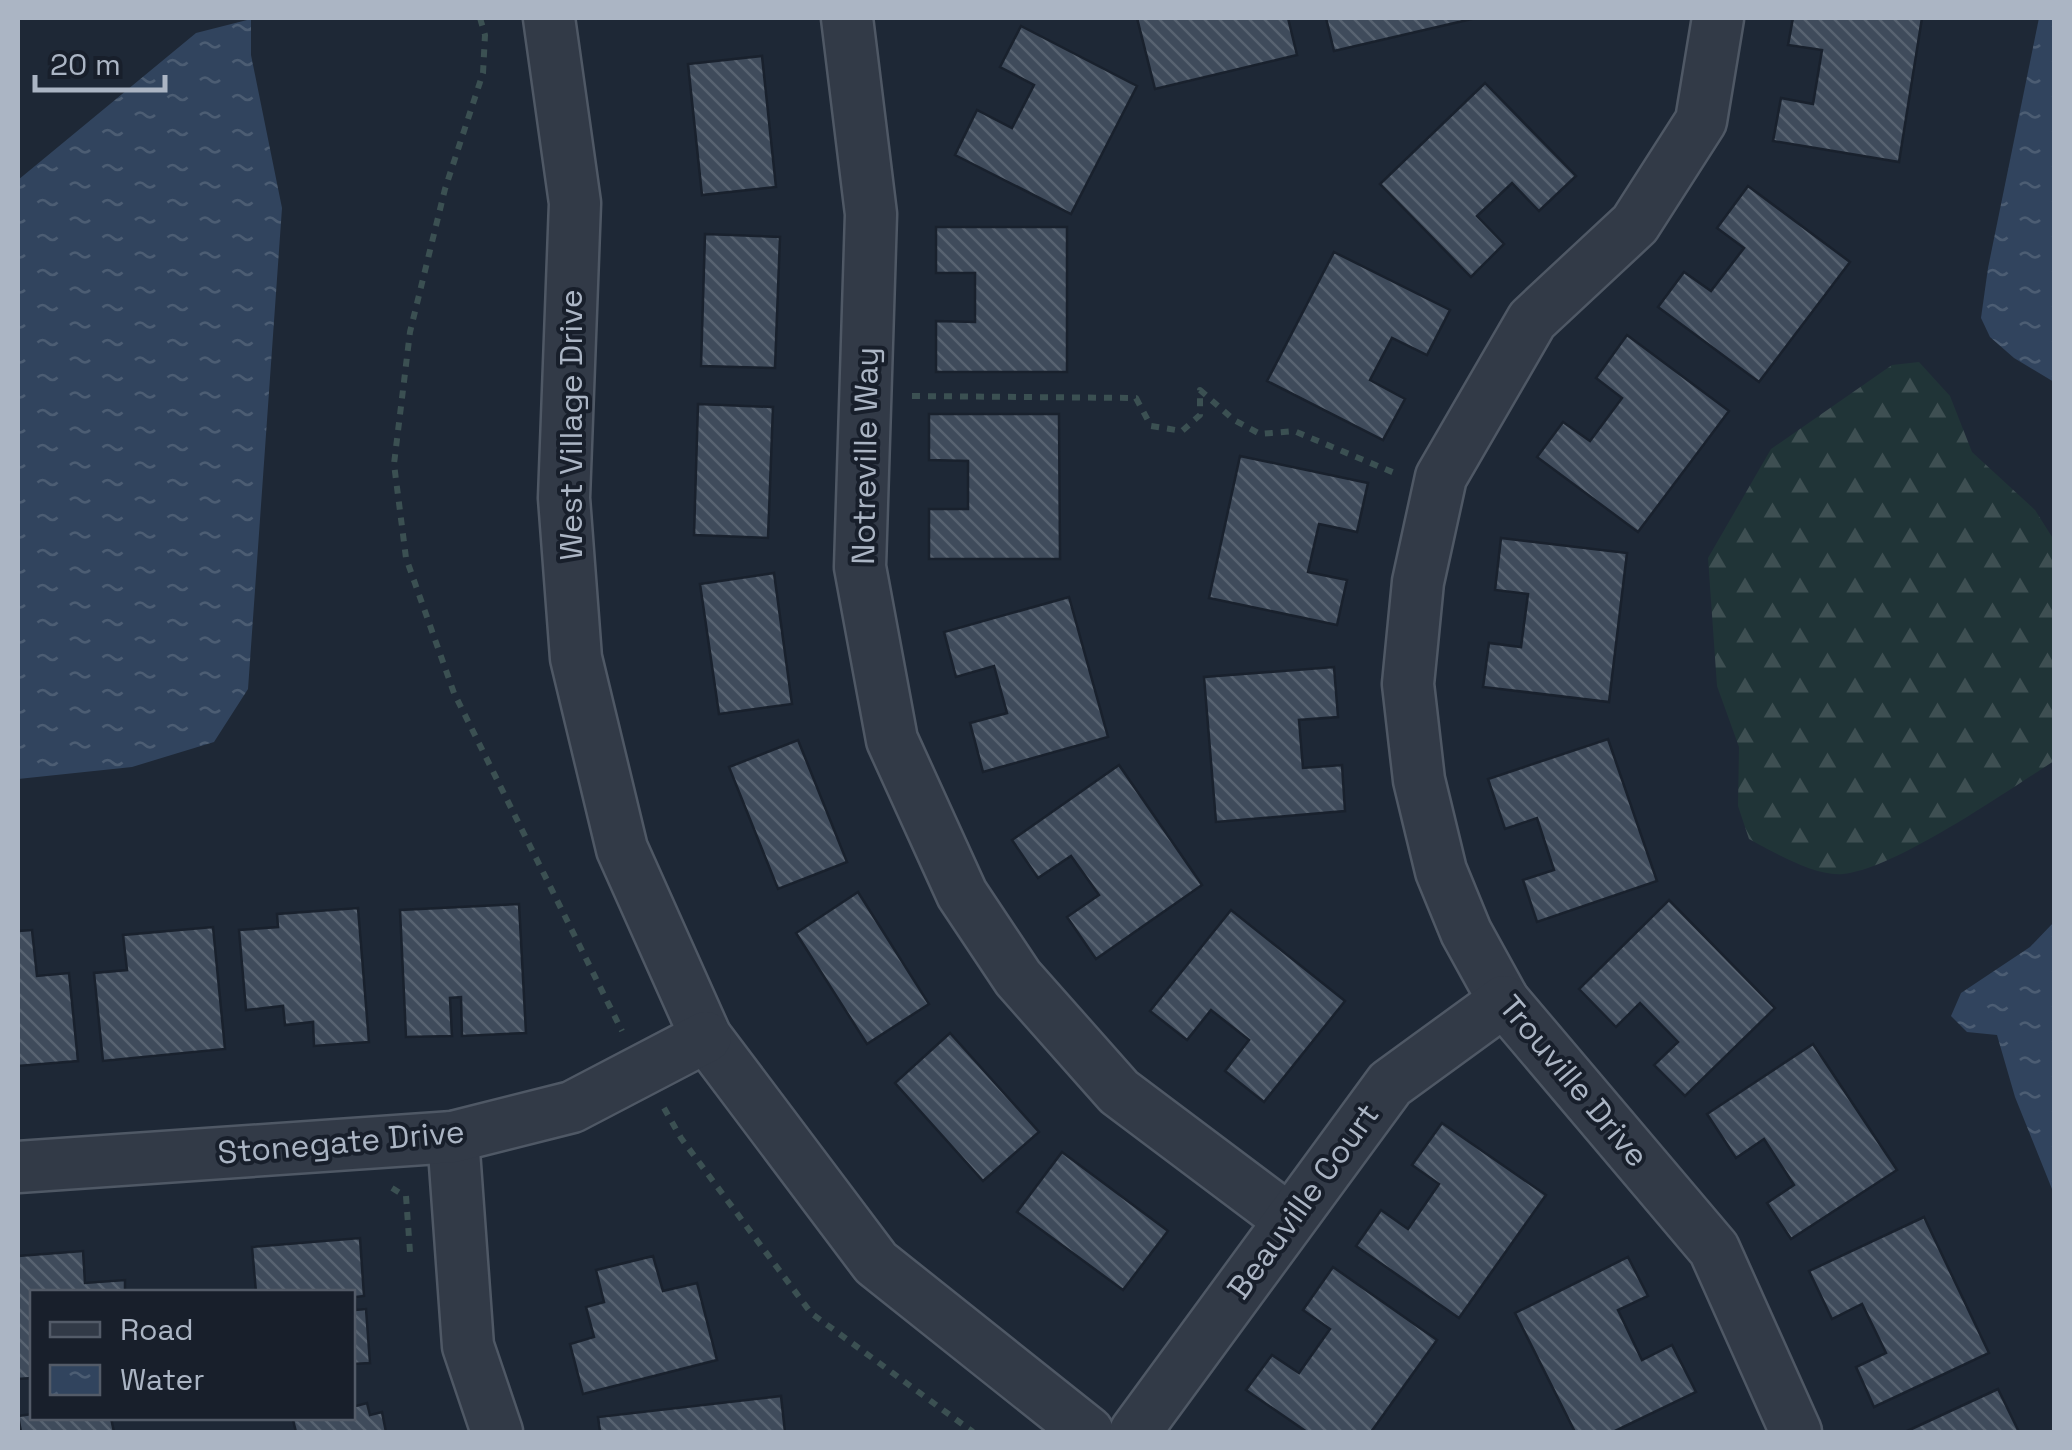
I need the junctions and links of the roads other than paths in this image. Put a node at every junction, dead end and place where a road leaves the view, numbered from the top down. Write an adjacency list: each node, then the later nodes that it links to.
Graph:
1 (549, 18): 5 (street, West Village Drive)
2 (848, 18): 8 (street, Notreville Way)
3 (1718, 18): 4 (street, Trouville Drive)
4 (1504, 1001): 8 (street, Beauville Court); 12 (street, Trouville Drive)
5 (706, 1037): 6 (street, Stonegate Drive); 10 (street, West Village Drive)
6 (453, 1137): 7 (street, Stonegate Drive); 9 (street)
7 (18, 1167)
8 (1288, 1219): 11 (street, Beauville Court)
9 (497, 1432)
10 (1088, 1432)
11 (1135, 1432)
12 (1796, 1432)

